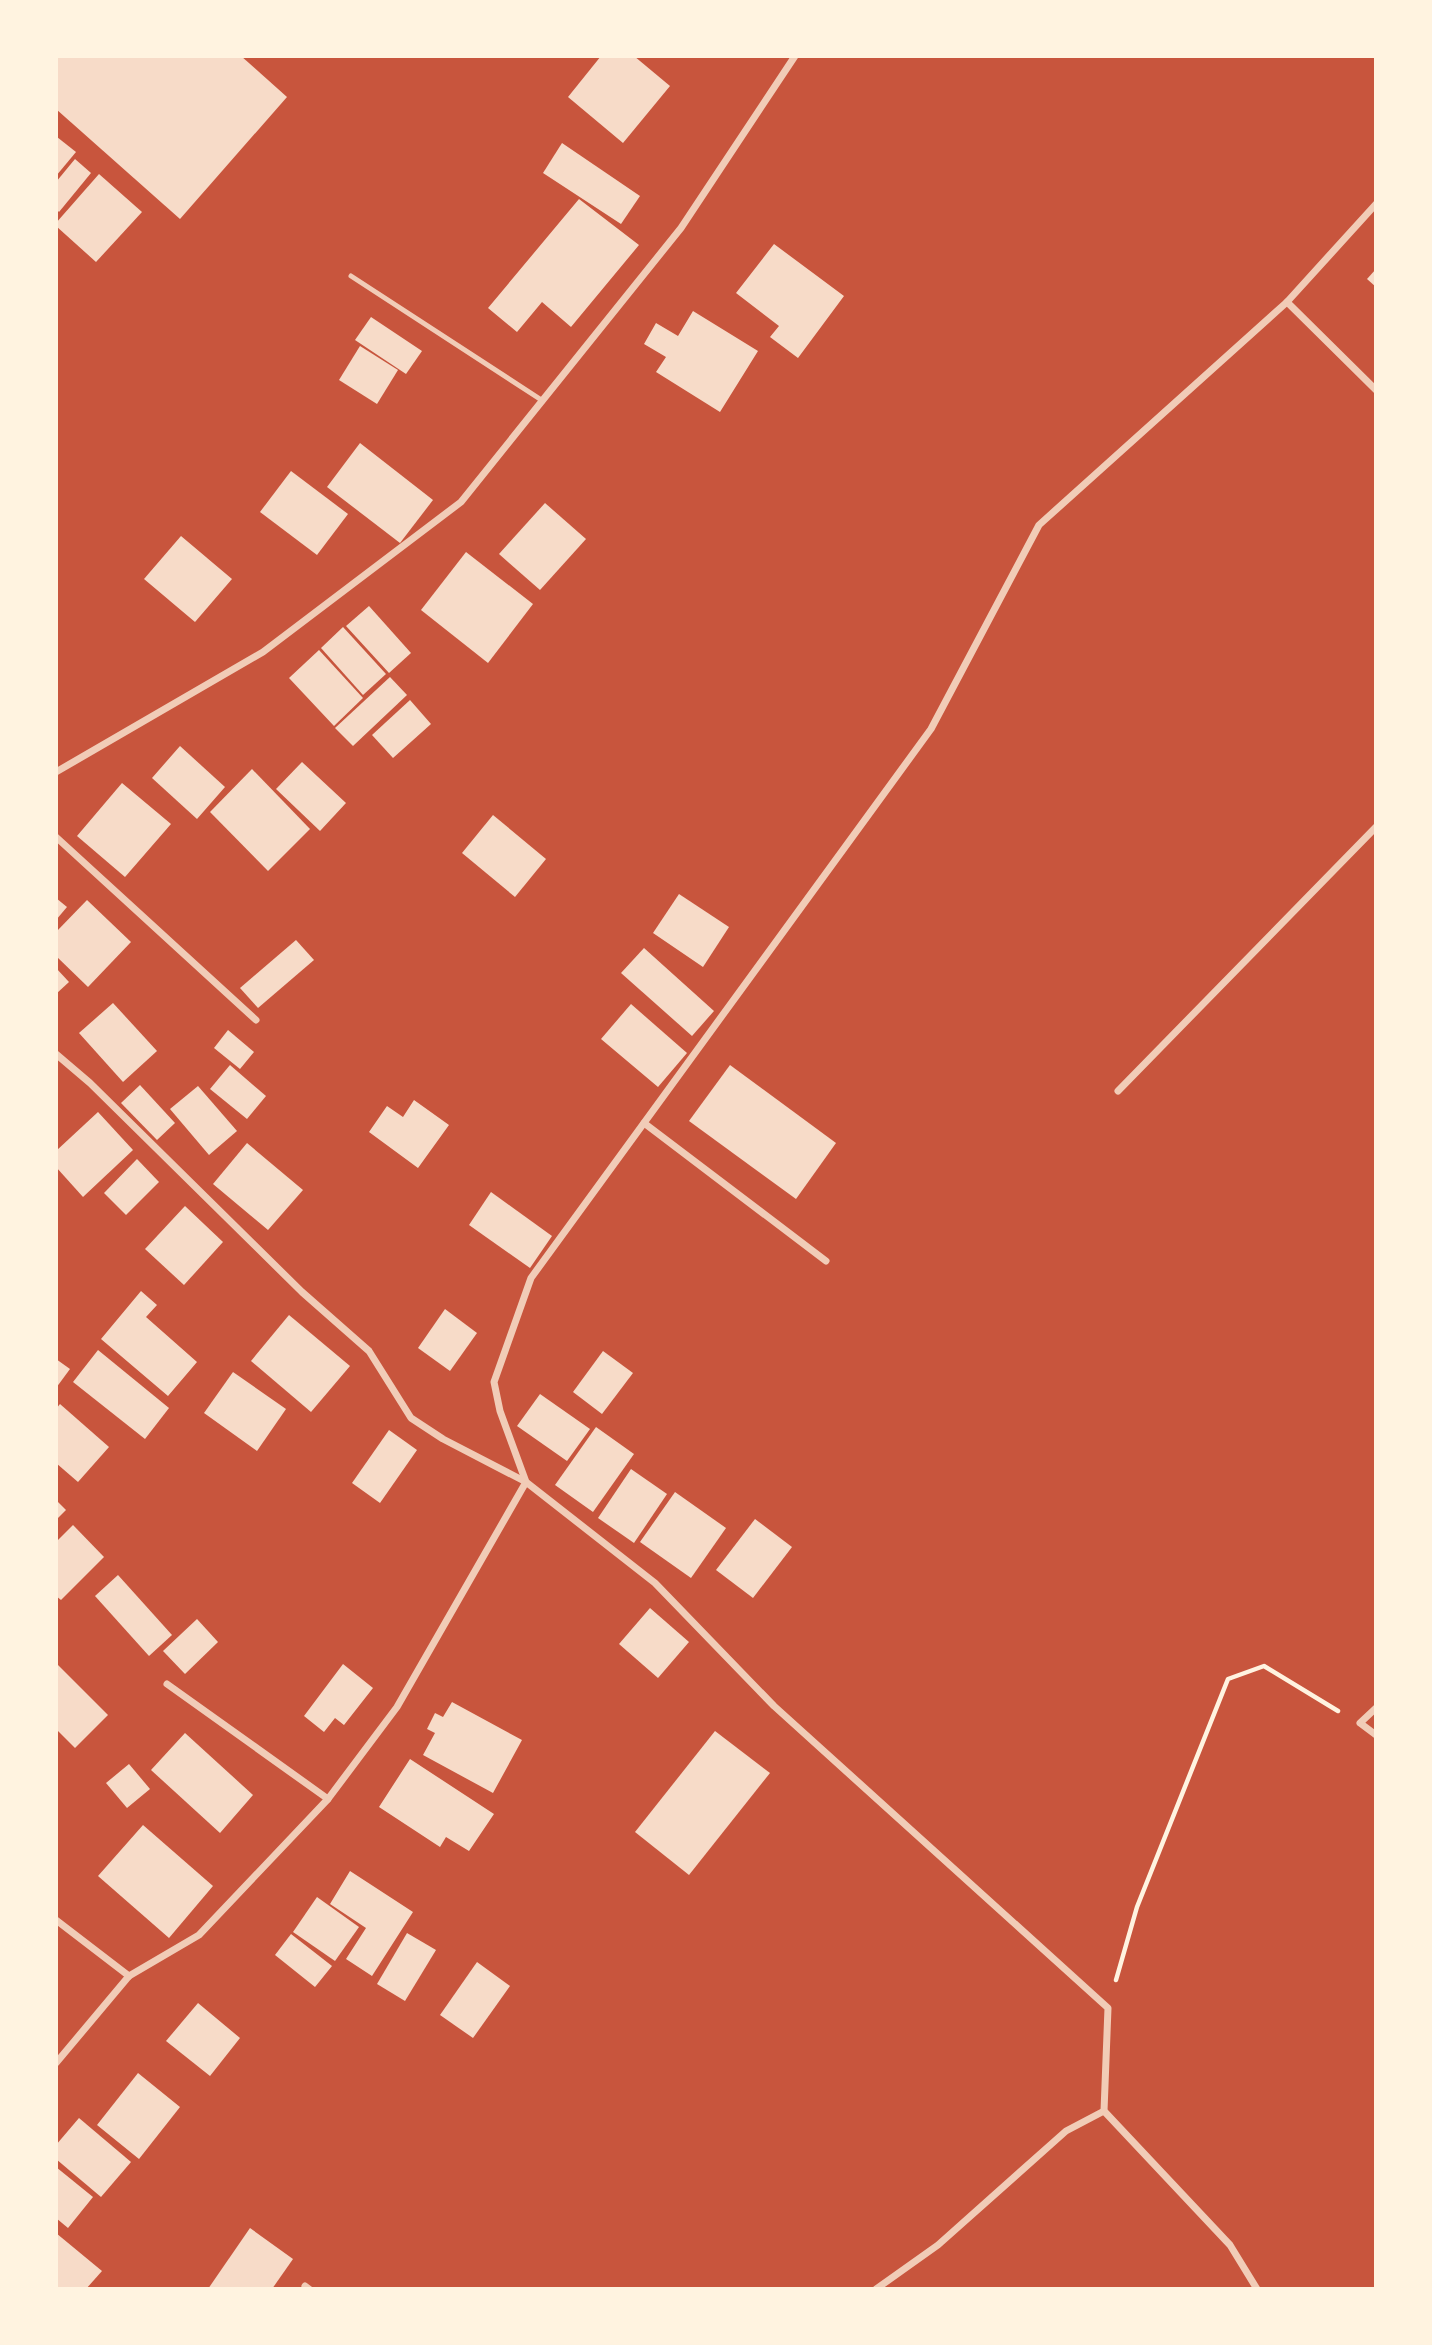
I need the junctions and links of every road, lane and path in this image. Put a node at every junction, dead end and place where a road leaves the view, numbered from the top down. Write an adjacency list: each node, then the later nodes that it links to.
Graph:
1 (795, 56): 6 (street)
2 (1376, 204): 4 (street)
3 (351, 276): 6 (lane)
4 (1287, 302): 5 (street); 13 (street)
5 (1376, 390)
6 (543, 401): 7 (street)
7 (56, 772)
8 (1376, 827): 12 (street)
9 (56, 836): 10 (street)
10 (256, 1020)
11 (56, 1054): 15 (street)
12 (1118, 1091)
13 (644, 1122): 14 (street); 15 (street)
14 (826, 1261)
15 (526, 1482): 20 (street); 23 (street)
16 (167, 1684): 20 (street)
17 (1376, 1707): 18 (street)
18 (1360, 1723): 19 (street); 23 (path)
19 (1376, 1735)
20 (328, 1799): 22 (street)
21 (56, 1920): 22 (street)
22 (129, 1976): 25 (street)
23 (1108, 2008): 27 (street)
24 (56, 2046): 25 (street)
25 (64, 2052): 26 (street)
26 (56, 2063)
27 (1104, 2111): 28 (street); 29 (street)
28 (876, 2289)
29 (1257, 2289)

